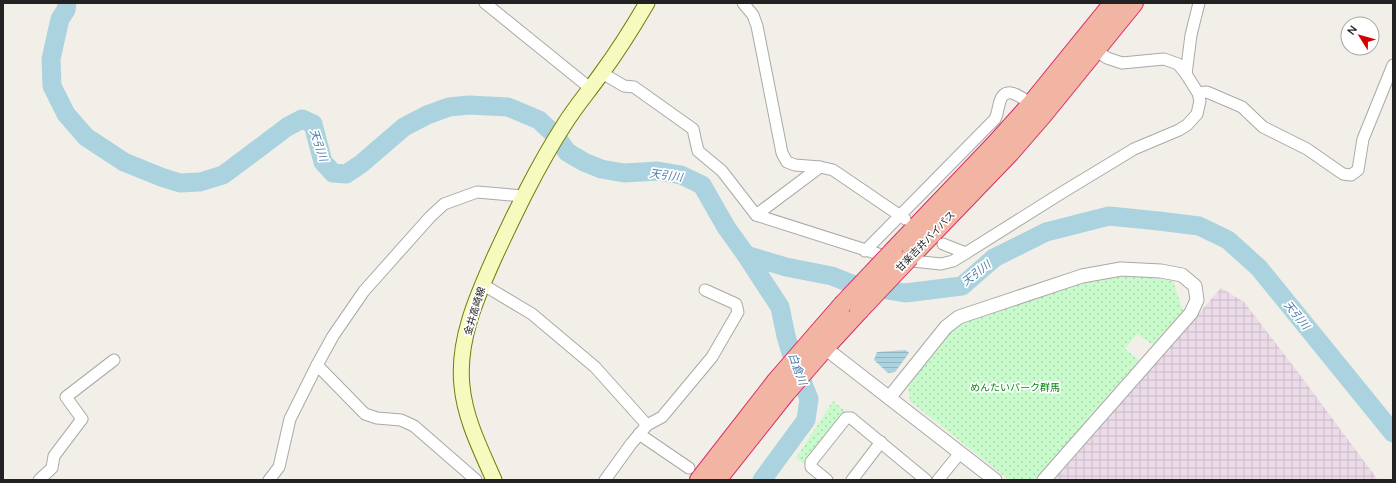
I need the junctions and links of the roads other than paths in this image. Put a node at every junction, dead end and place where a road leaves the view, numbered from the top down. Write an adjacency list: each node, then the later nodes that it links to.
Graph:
1 (485, 3): 11 (street)
2 (647, 3): 9 (main road)
3 (743, 3): 14 (street)
4 (1113, 3): 13 (highway, 甘楽吉井バイパス)
5 (1134, 3): 7 (highway, 甘楽吉井バイパス)
6 (1199, 3): 10 (street)
7 (1096, 50): 10 (street); 23 (highway, 甘楽吉井バイパス, bridge)
8 (1393, 65): 12 (street)
9 (602, 73): 11 (main road); 16 (street)
10 (1186, 74): 12 (street)
11 (590, 88): 15 (main road, 金井高崎線)
12 (1198, 93): 20 (street)
13 (1031, 104): 17 (street); 23 (highway, 甘楽吉井バイパス, bridge)
14 (820, 166): 16 (street); 17 (street)
15 (523, 196): 21 (main road, 金井高崎線); 27 (street)
16 (756, 215): 19 (street)
17 (902, 217): 19 (street)
18 (943, 244): 20 (street)
19 (865, 251): 20 (street)
20 (966, 253)
21 (482, 284): 30 (street); 39 (main road, 金井高崎線)
22 (705, 290): 30 (street)
23 (850, 308): 24 (highway, 甘楽吉井バイパス); 25 (highway, 甘楽吉井バイパス)
24 (825, 348): 25 (highway, 甘楽吉井バイパス); 29 (street)
25 (808, 355): 28 (highway, 甘楽吉井バイパス)
26 (114, 360): 36 (street)
27 (317, 365): 37 (street); 38 (street)
28 (781, 387): 34 (highway, 甘楽吉井バイパス); 41 (highway, 甘楽吉井バイパス)
29 (890, 398): 33 (street); 46 (street)
30 (647, 425): 31 (street)
31 (639, 434): 34 (street); 40 (street)
32 (881, 442): 35 (street); 42 (street); 43 (street)
33 (960, 453): 44 (street); 45 (street)
34 (694, 474)
35 (854, 479)
36 (39, 480)
37 (269, 480)
38 (476, 480)
39 (494, 480)
40 (605, 480)
41 (717, 480)
42 (827, 480)
43 (926, 480)
44 (938, 480)
45 (995, 480)
46 (1044, 480)

